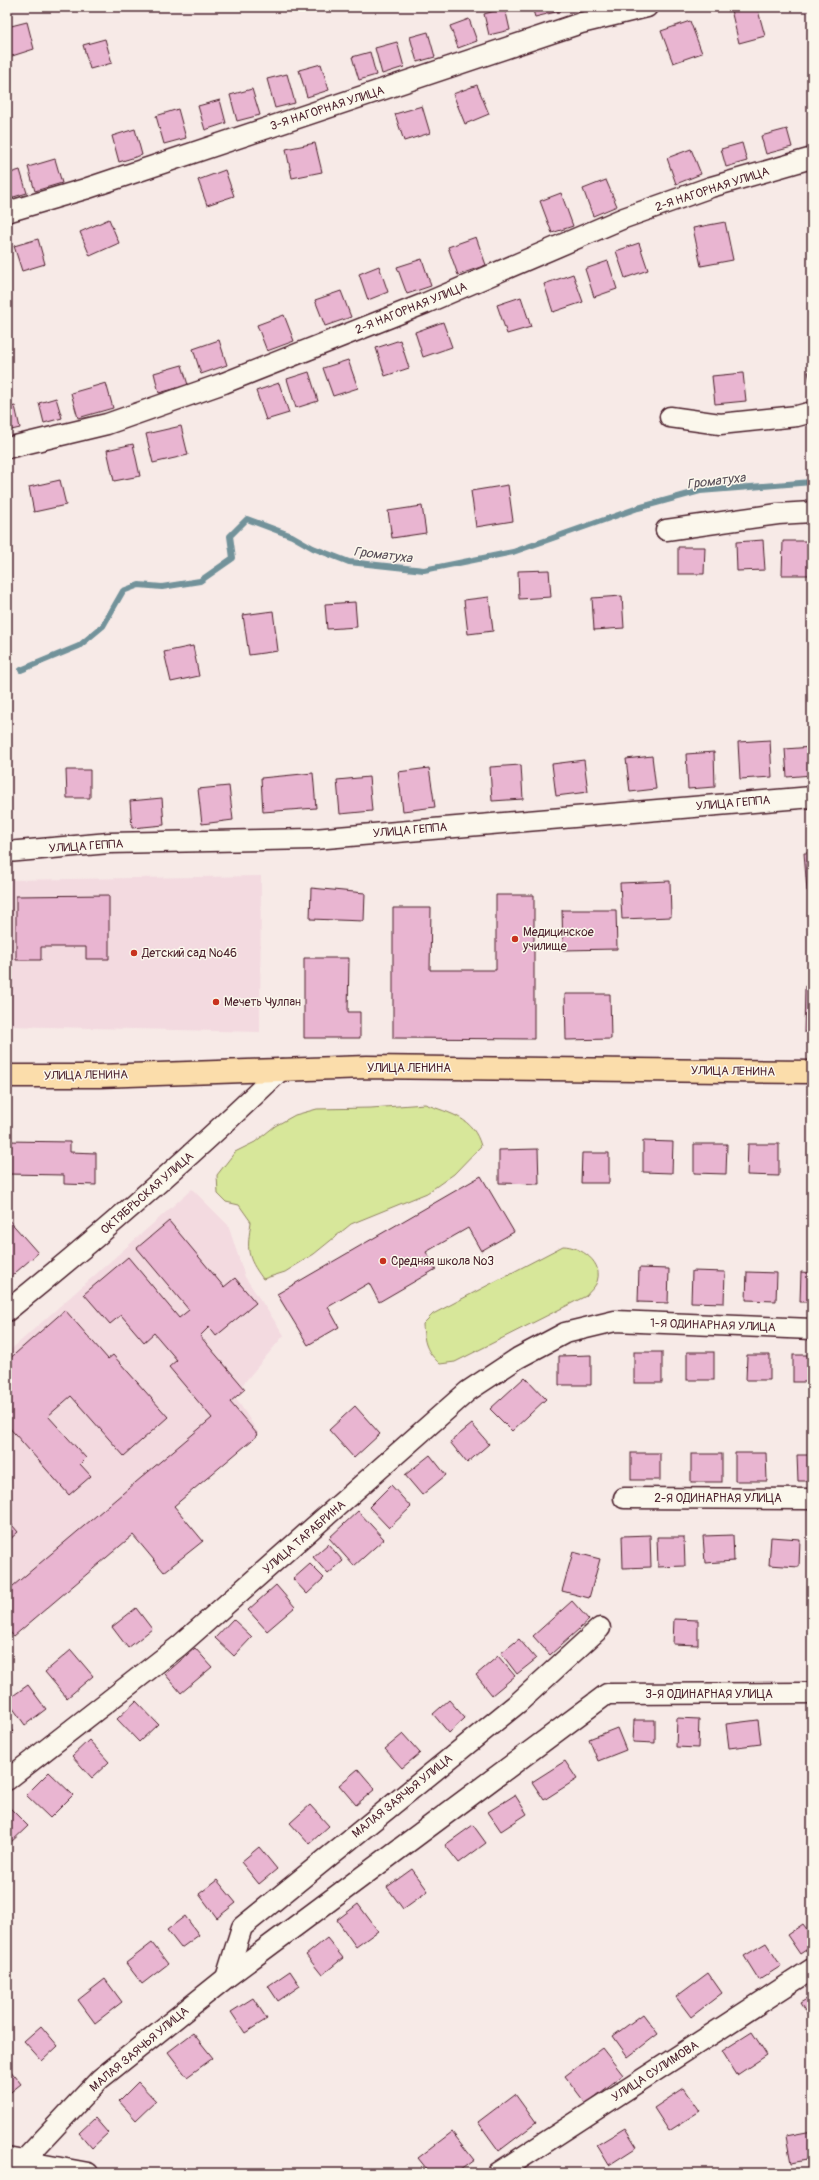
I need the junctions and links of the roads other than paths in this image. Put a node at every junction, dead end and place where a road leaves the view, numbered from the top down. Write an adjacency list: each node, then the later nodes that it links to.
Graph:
1 (647, 7): 3 (street, 3-Я НАГОРНАЯ УЛИЦА)
2 (812, 158): 6 (street, 2-Я НАГОРНАЯ УЛИЦА)
3 (7, 212)
4 (812, 412): 5 (street)
5 (670, 417)
6 (7, 448)
7 (812, 512): 8 (street)
8 (666, 530)
9 (812, 797): 10 (street, УЛИЦА ГЕППА)
10 (7, 852)
11 (282, 1069): 12 (main road, УЛИЦА ЛЕНИНА); 13 (main road, УЛИЦА ЛЕНИНА); 14 (street, ОКТЯБРЬСКАЯ УЛИЦА)
12 (812, 1072)
13 (7, 1076)
14 (7, 1311)
15 (615, 1321): 16 (street, 1-Я ОДИНАРНАЯ УЛИЦА); 22 (street, УЛИЦА ТАРАБРИНА)
16 (812, 1329)
17 (624, 1498): 18 (street, 2-Я ОДИНАРНАЯ УЛИЦА)
18 (812, 1499)
19 (600, 1628): 24 (street, МАЛАЯ ЗАЯЧЬЯ УЛИЦА)
20 (812, 1692): 21 (street, 3-Я ОДИНАРНАЯ УЛИЦА)
21 (607, 1694): 24 (street, МАЛАЯ ЗАЯЧЬЯ УЛИЦА)
22 (7, 1780)
23 (812, 1969): 27 (street, УЛИЦА СУЛИМОВА)
24 (226, 1978): 25 (street, МАЛАЯ ЗАЯЧЬЯ УЛИЦА)
25 (15, 2159): 26 (street)
26 (88, 2173)
27 (498, 2173)

